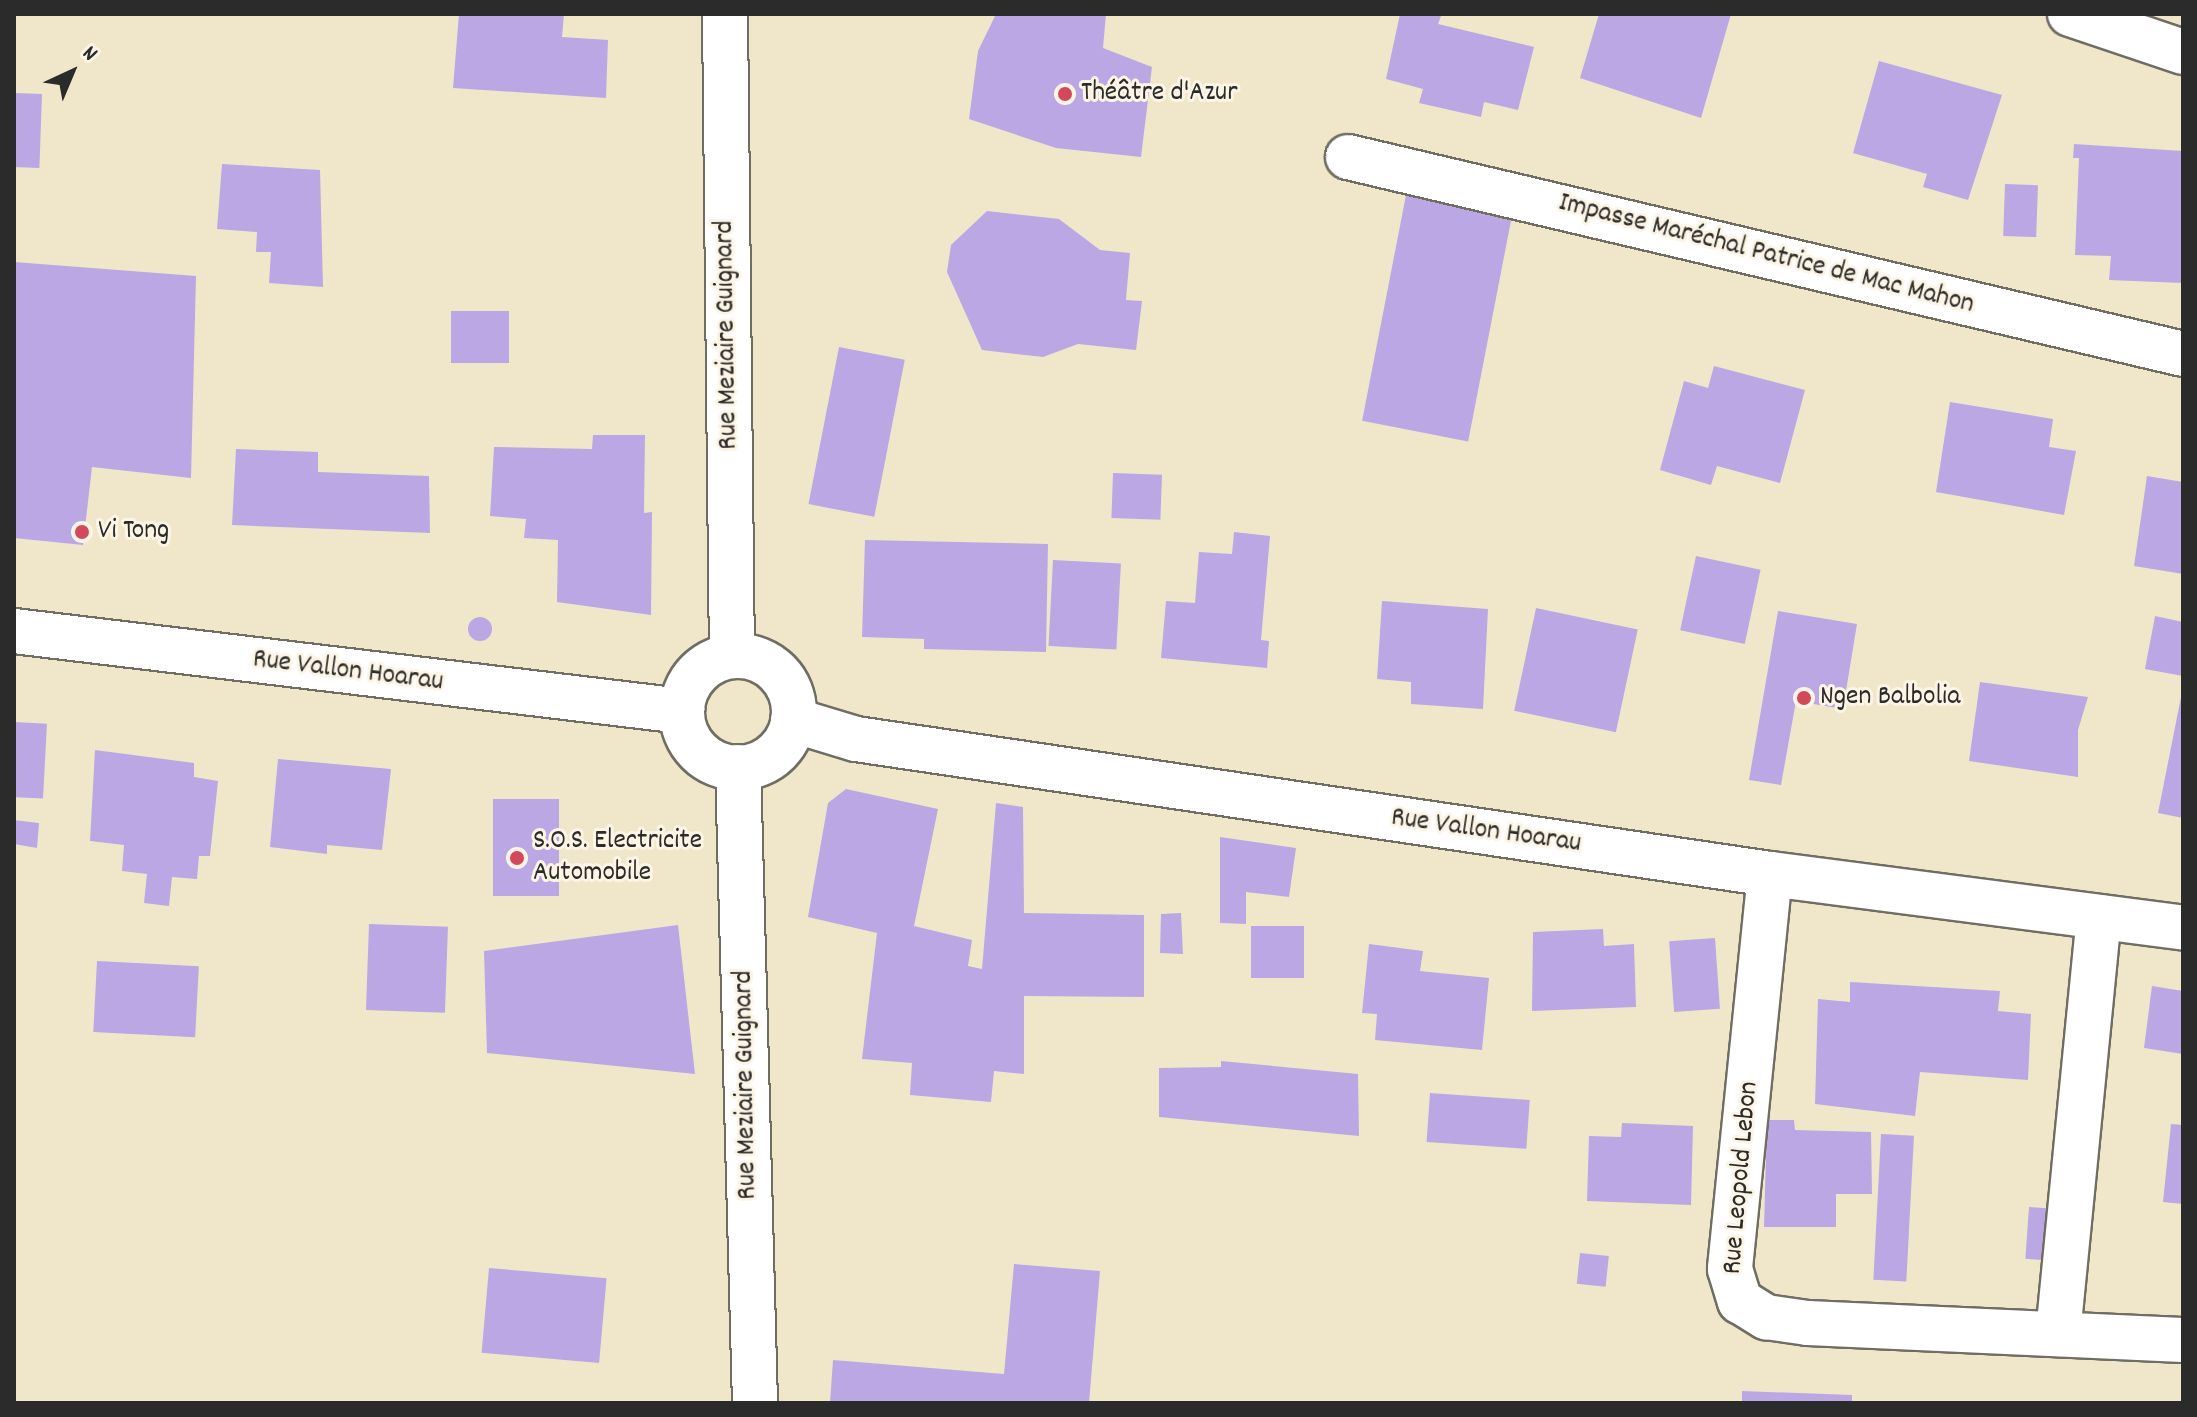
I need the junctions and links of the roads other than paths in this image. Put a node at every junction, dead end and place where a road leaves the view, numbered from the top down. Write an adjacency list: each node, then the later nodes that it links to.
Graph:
1 (725, 14): 7 (street, Rue Meziaire Guignard)
2 (2070, 14): 3 (street)
3 (2183, 52)
4 (1348, 157): 5 (street, Impasse Maréchal Patrice de Mac Mahon)
5 (2183, 354)
6 (14, 631): 8 (street, Rue Vallon Hoarau)
7 (732, 656): 8 (street); 9 (street)
8 (682, 711): 10 (street)
9 (793, 720): 10 (street); 11 (street, Rue Vallon Hoarau)
10 (738, 767): 16 (street, Rue Meziaire Guignard)
11 (1770, 874): 12 (street, Rue Vallon Hoarau); 14 (street, Rue Leopold Lebon)
12 (2099, 917): 13 (street, Rue Vallon Hoarau); 14 (street)
13 (2183, 928)
14 (2058, 1334): 15 (street, Rue Leopold Lebon)
15 (2183, 1340)
16 (755, 1403)

